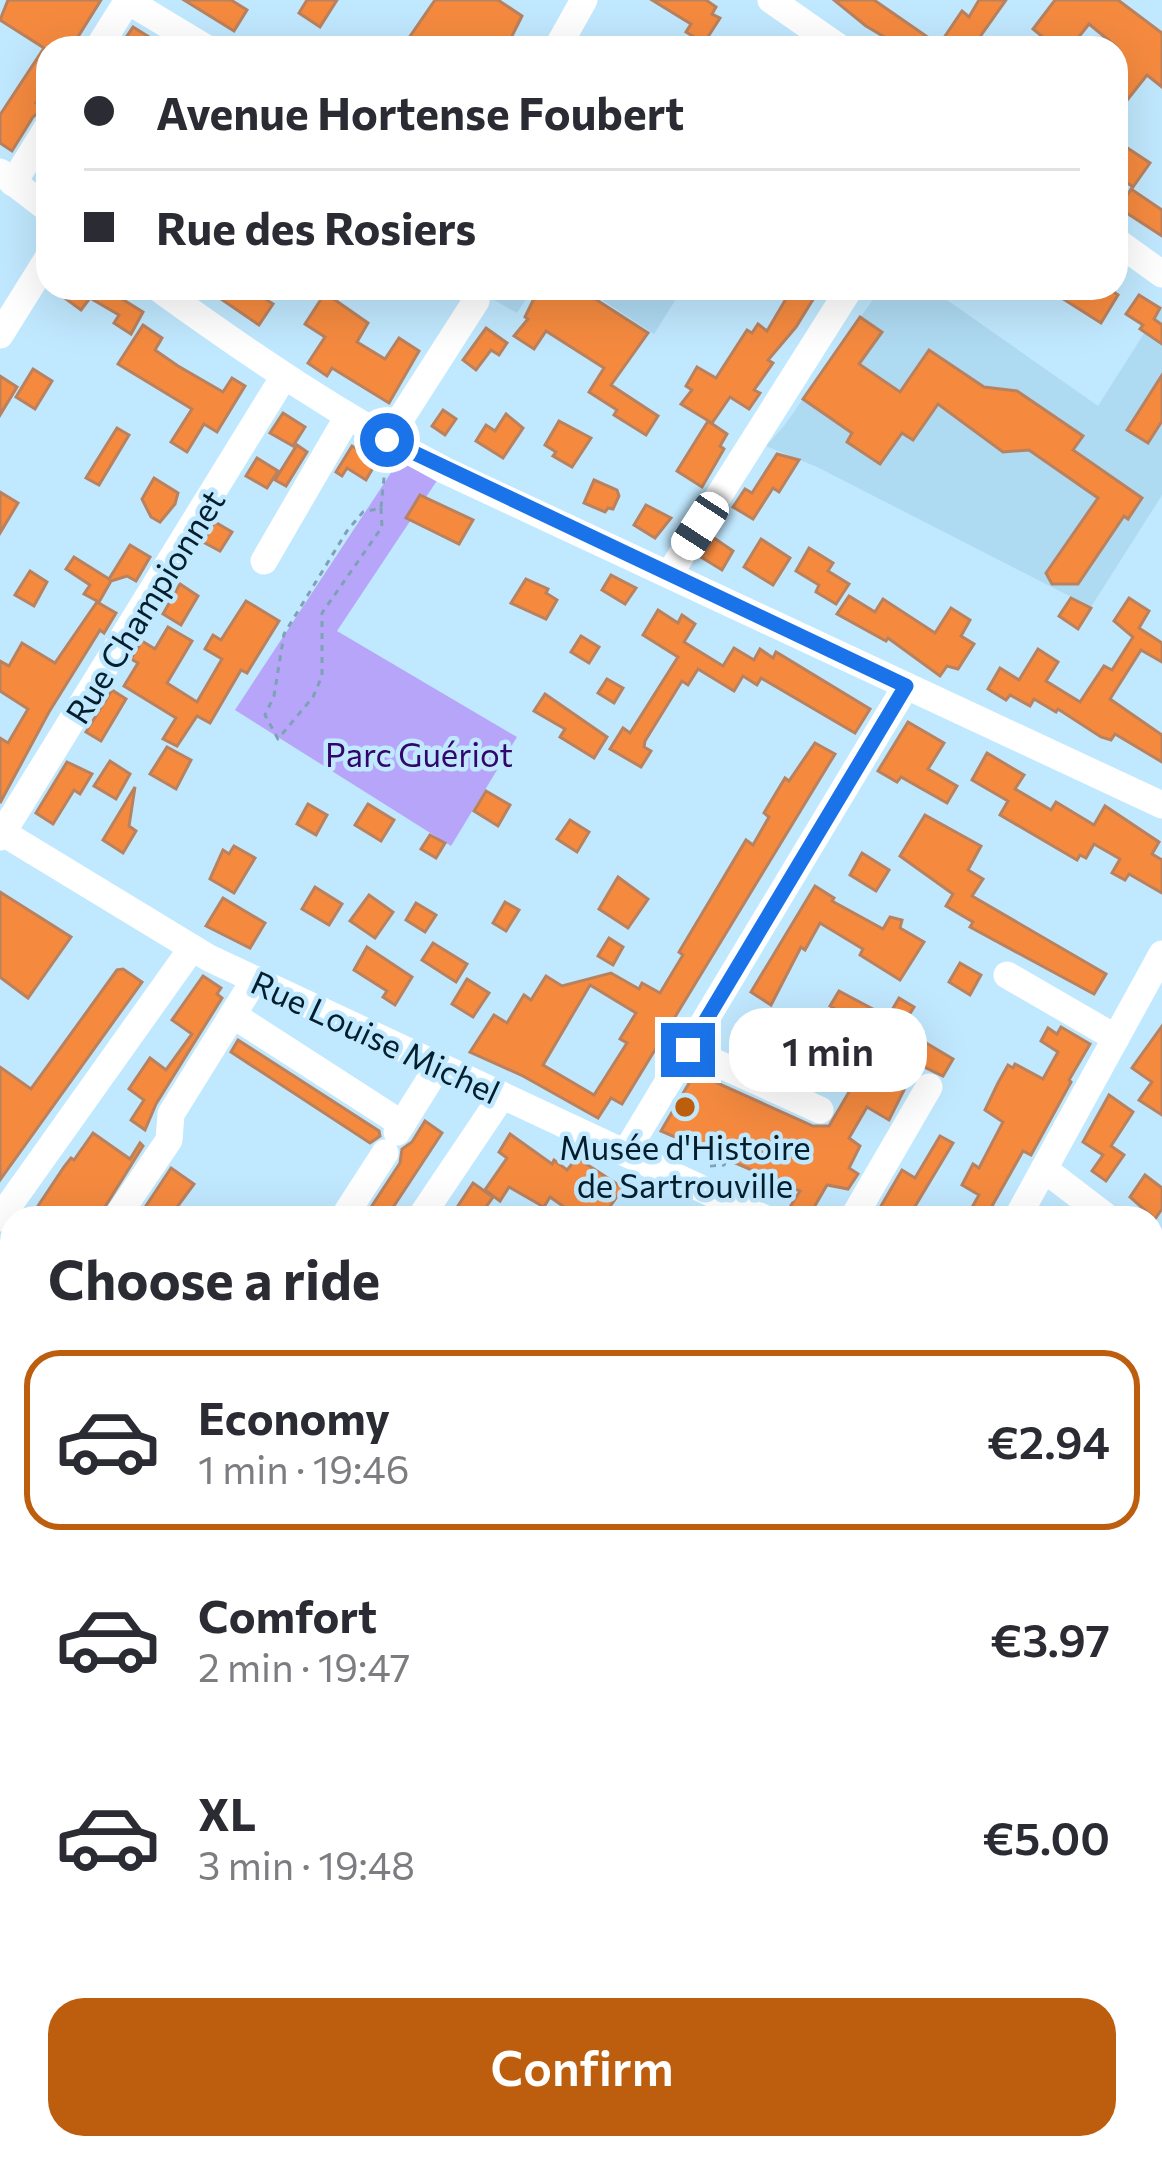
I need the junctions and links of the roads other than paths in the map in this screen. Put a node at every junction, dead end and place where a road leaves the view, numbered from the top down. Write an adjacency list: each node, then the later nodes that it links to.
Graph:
1 (128, 0): 4 (street); 5 (street)
2 (584, 0): 6 (street)
3 (771, 0): 7 (street)
4 (106, 36)
5 (186, 36)
6 (560, 36)
7 (823, 36)
8 (36, 142): 9 (street)
9 (6, 178): 10 (street)
10 (36, 200)
11 (1128, 250): 12 (street)
12 (1162, 274)
13 (36, 277): 17 (street)
14 (175, 300): 18 (street)
15 (842, 300): 22 (street)
16 (476, 302): 20 (street)
17 (0, 335)
18 (284, 378): 19 (street); 25 (street, Rue Championnet)
19 (346, 418): 20 (street); 21 (street)
20 (392, 443): 22 (street)
21 (264, 561)
22 (670, 573): 23 (street)
23 (906, 686): 24 (street); 32 (street)
24 (1162, 805)
25 (1, 834): 26 (street, Rue Louise Michel)
26 (193, 948): 29 (street, Rue Louise Michel); 41 (street)
27 (1162, 954): 31 (street)
28 (1007, 976): 31 (street)
29 (255, 979): 30 (street); 33 (street, Rue Louise Michel)
30 (233, 1015): 38 (street); 42 (street)
31 (1116, 1038): 40 (street)
32 (694, 1053): 36 (street); 37 (street); 39 (street)
33 (439, 1065): 35 (street, Rue Louise Michel); 38 (street)
34 (929, 1087): 46 (street)
35 (502, 1096): 39 (street, Rue Louise Michel); 44 (street)
36 (670, 1108)
37 (820, 1110)
38 (395, 1136): 43 (street)
39 (626, 1152): 45 (street, Rue Louise Michel)
40 (1044, 1169): 47 (street); 48 (street)
41 (9, 1206)
42 (124, 1206)
43 (351, 1206)
44 (428, 1206)
45 (718, 1206)
46 (860, 1206)
47 (1024, 1206)
48 (1092, 1206)

